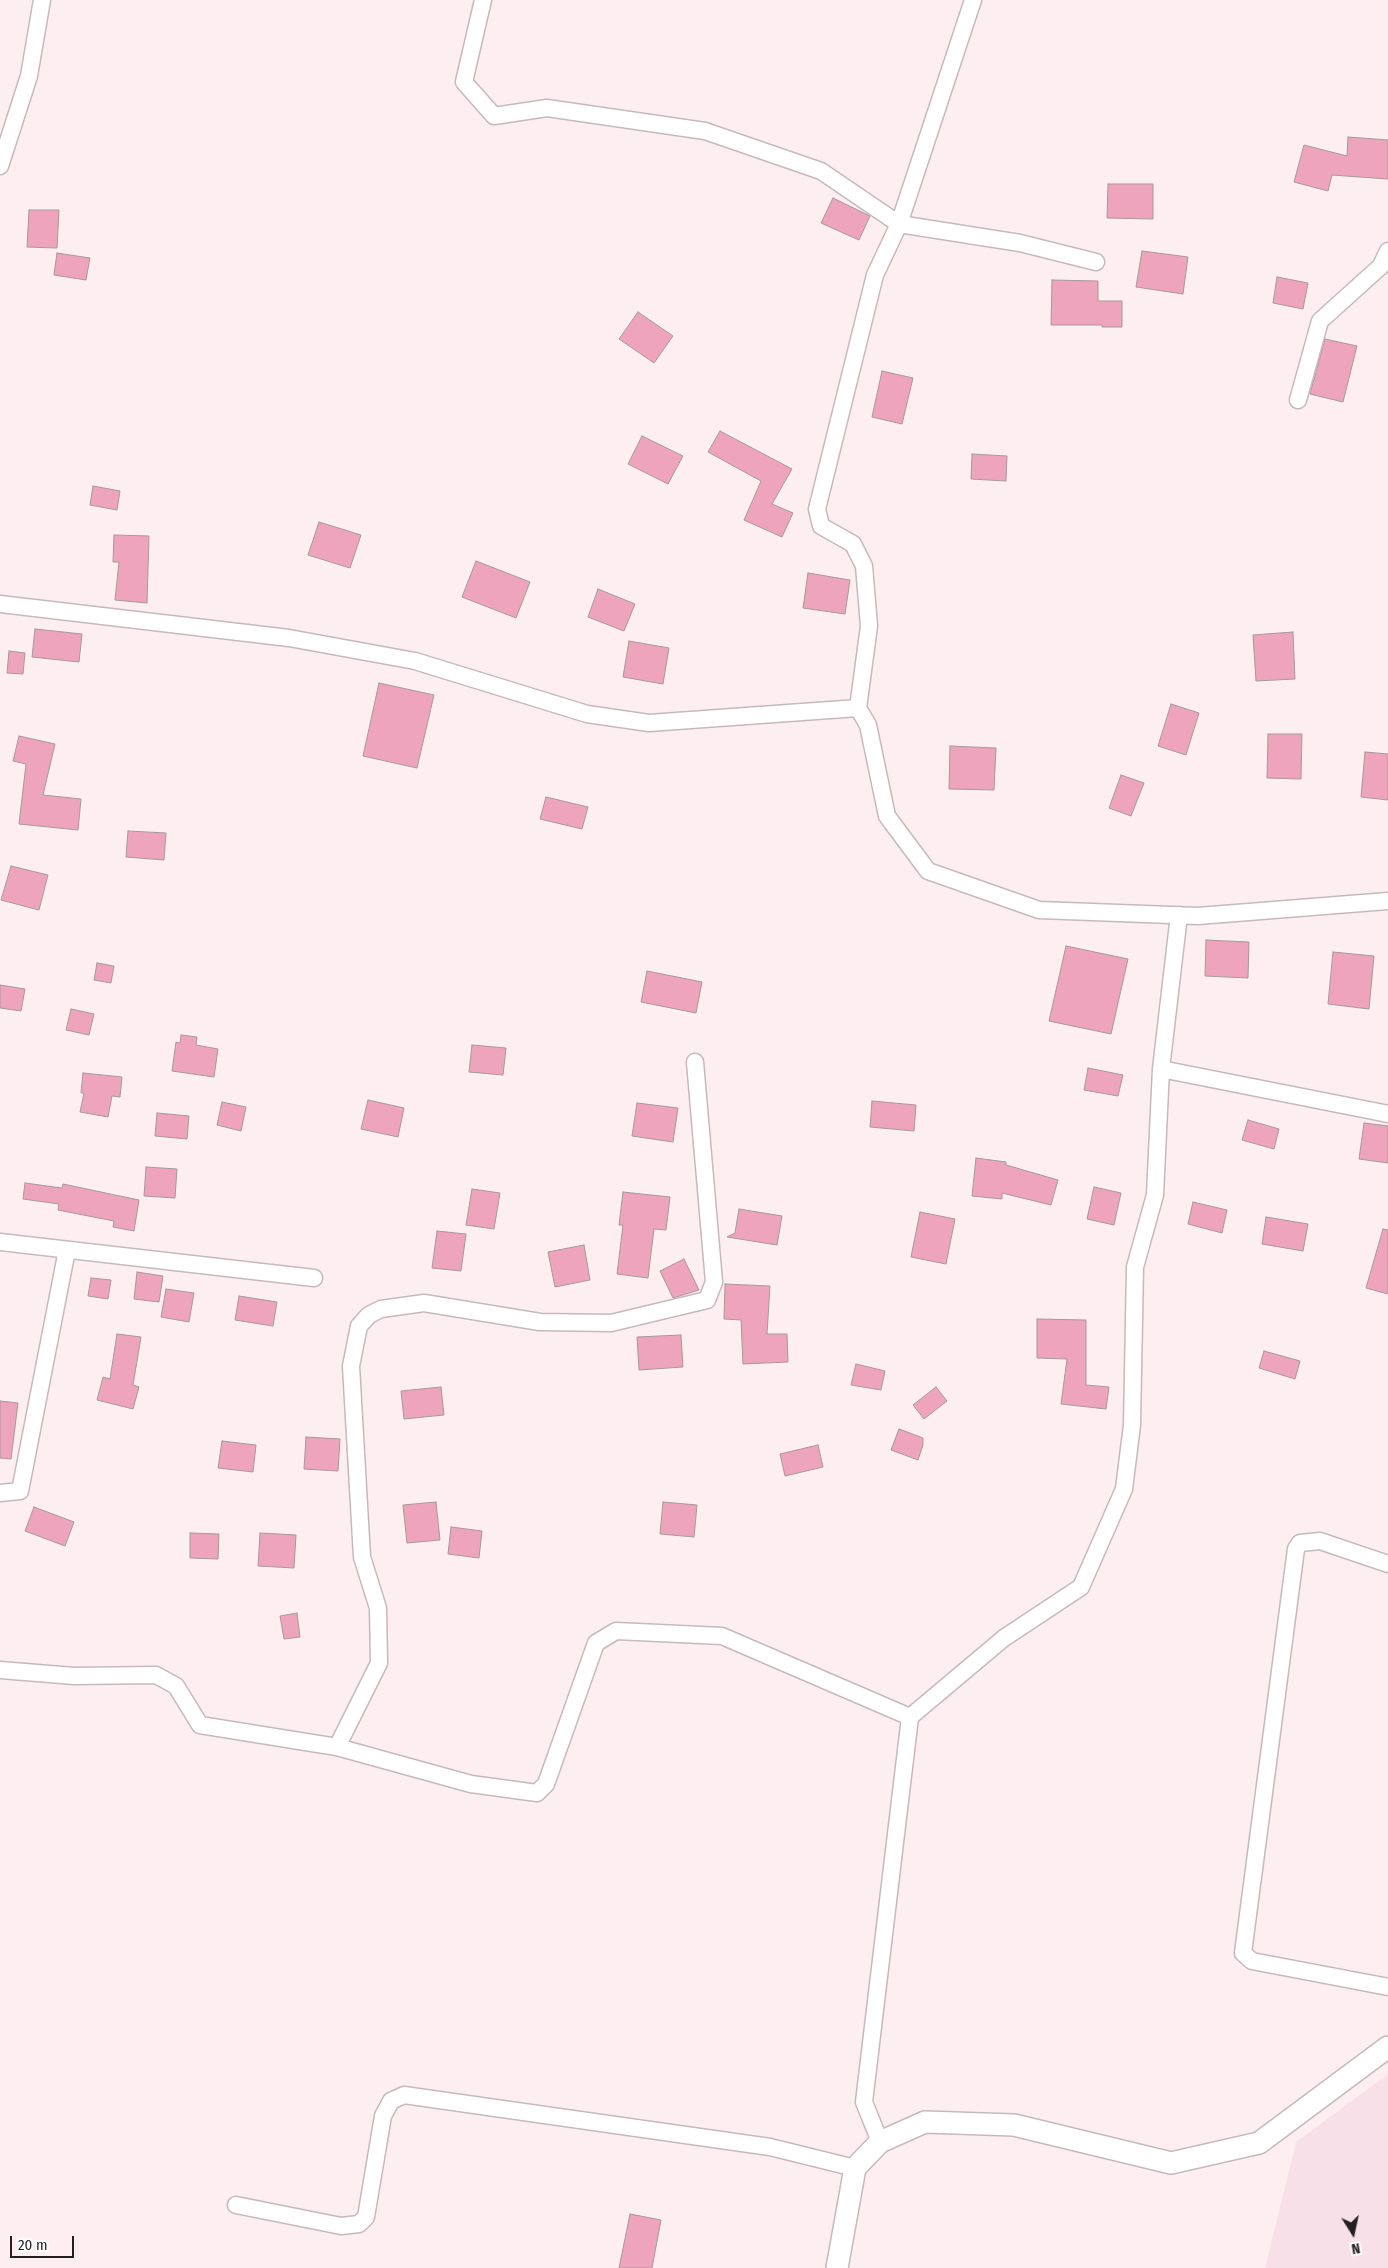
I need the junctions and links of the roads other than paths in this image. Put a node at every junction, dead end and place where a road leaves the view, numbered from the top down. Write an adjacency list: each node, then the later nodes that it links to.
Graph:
1 (42, 0): 4 (street)
2 (483, 0): 5 (street)
3 (972, 0): 5 (street)
4 (0, 166)
5 (899, 224): 7 (street); 10 (street)
6 (1388, 251): 8 (street)
7 (1096, 262)
8 (1298, 400)
9 (0, 604): 10 (street)
10 (858, 708): 12 (street)
11 (1388, 901): 12 (street)
12 (1179, 916): 14 (street)
13 (695, 1062): 23 (street)
14 (1161, 1069): 15 (street); 22 (street)
15 (1388, 1114)
16 (0, 1242): 17 (street)
17 (68, 1250): 18 (street); 19 (street)
18 (314, 1278)
19 (0, 1493)
20 (1388, 1564): 24 (street)
21 (0, 1670): 23 (street)
22 (910, 1716): 23 (street); 26 (street)
23 (337, 1747)
24 (1388, 1987)
25 (1388, 2047): 26 (street)
26 (880, 2142): 27 (street)
27 (855, 2168): 28 (street); 29 (street)
28 (236, 2205)
29 (837, 2268)

